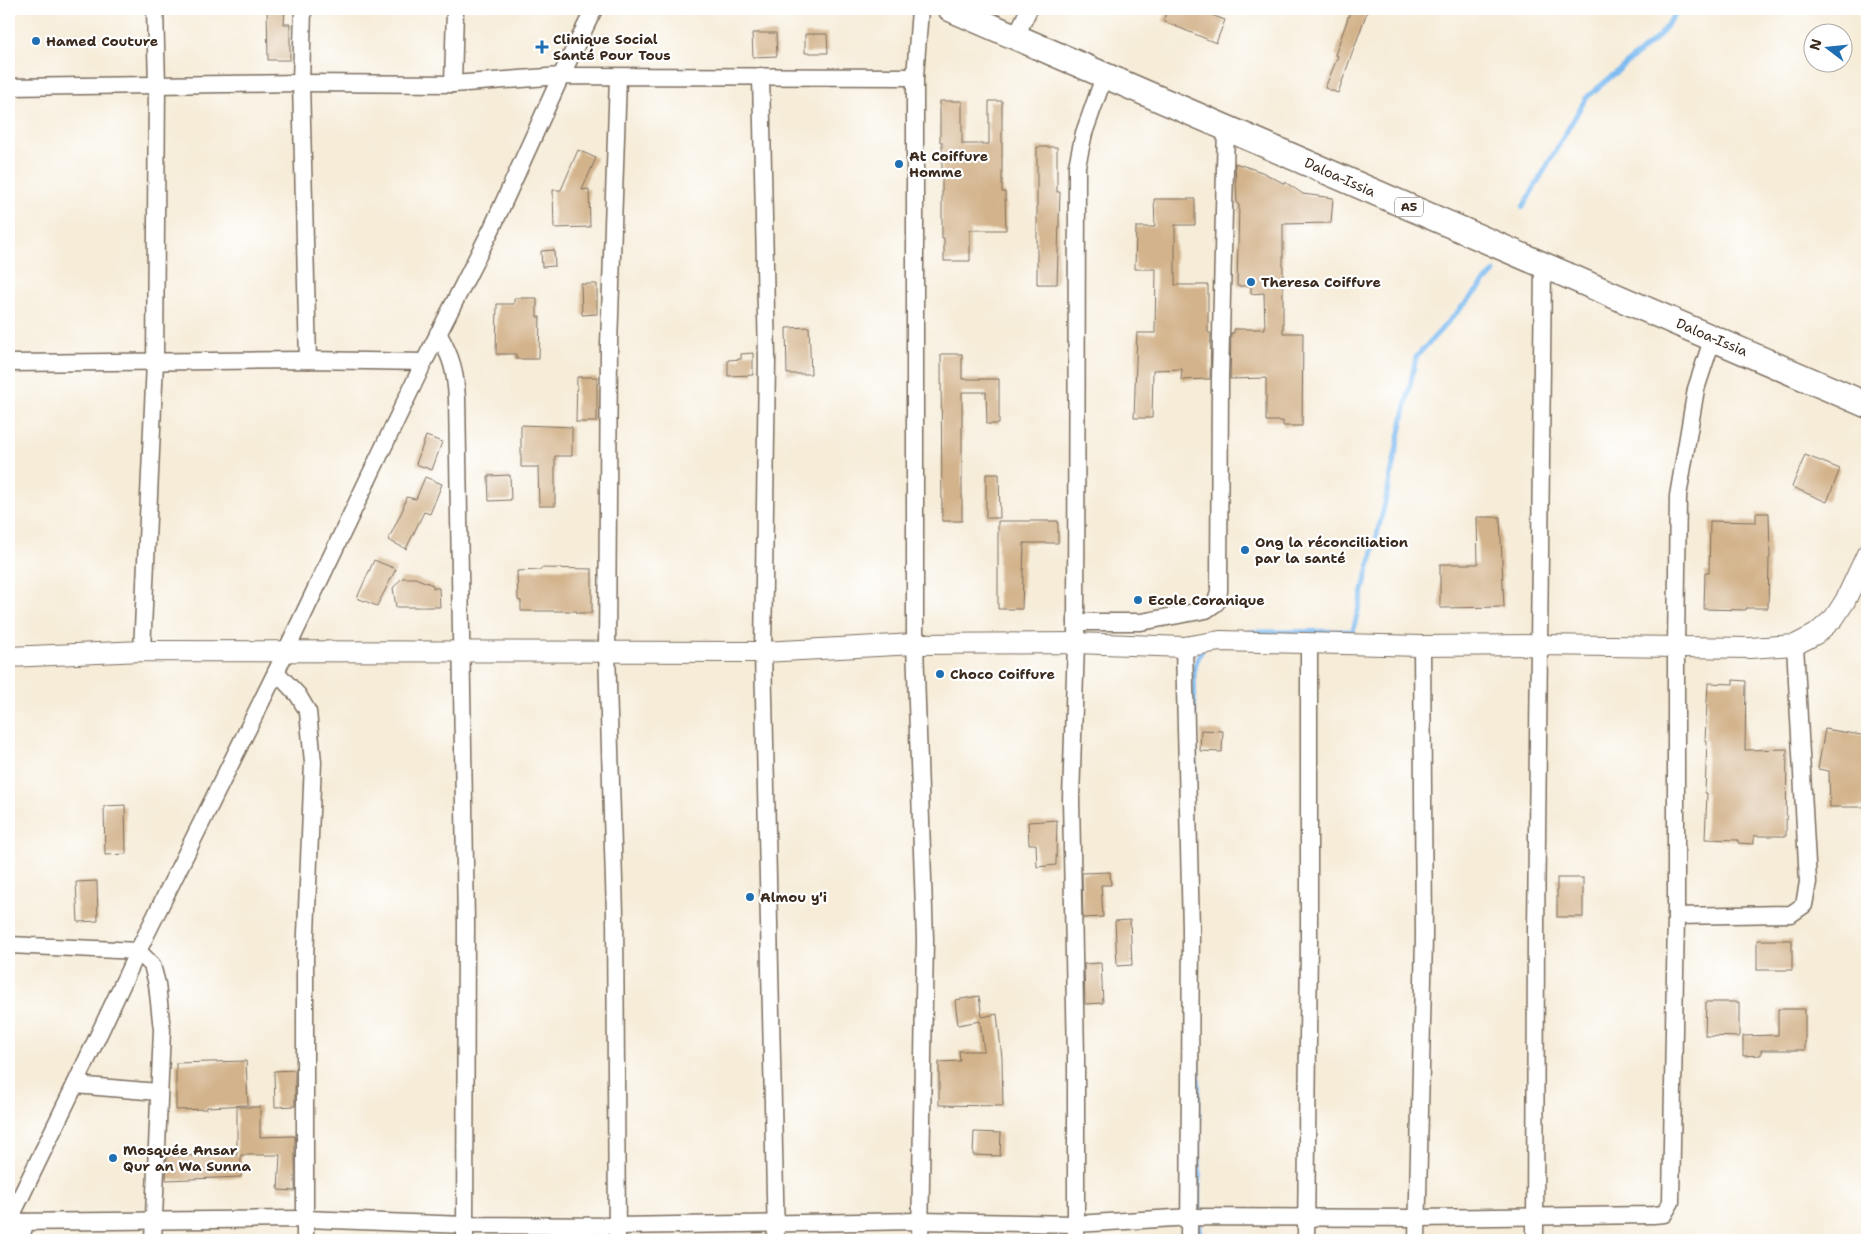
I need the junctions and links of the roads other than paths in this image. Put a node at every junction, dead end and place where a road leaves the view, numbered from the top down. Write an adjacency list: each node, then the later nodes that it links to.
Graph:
1 (156, 9): 16 (street)
2 (303, 9): 14 (street)
3 (455, 9): 15 (street)
4 (594, 9): 10 (street)
5 (920, 9): 13 (street)
6 (951, 9): 8 (main road, Daloa-Issia / A5)
7 (1029, 9): 8 (street)
8 (1016, 36): 9 (main road, Daloa-Issia / A5)
9 (1105, 74): 18 (main road, Daloa-Issia / A5); 28 (street)
10 (561, 76): 12 (street); 15 (street); 20 (street)
11 (761, 76): 12 (street); 13 (street); 41 (street)
12 (618, 77): 39 (street)
13 (915, 77): 30 (street)
14 (301, 83): 15 (street); 16 (street); 22 (street)
15 (453, 84)
16 (157, 85): 17 (street); 23 (street)
17 (9, 87)
18 (1226, 127): 19 (main road, Daloa-Issia / A5); 28 (street)
19 (1543, 266): 21 (main road, Daloa-Issia / A5); 33 (street)
20 (438, 333): 24 (street); 40 (street)
21 (1713, 337): 26 (main road, Daloa-Issia / A5); 36 (street)
22 (308, 360): 23 (street); 24 (street)
23 (155, 362): 25 (street); 37 (street)
24 (424, 362): 38 (street)
25 (9, 363)
26 (1867, 405)
27 (1867, 554): 32 (street)
28 (1076, 622): 29 (street)
29 (1076, 643): 30 (street); 34 (street); 59 (street)
30 (915, 644): 41 (street); 55 (street)
31 (1308, 644): 34 (street); 35 (street); 52 (street)
32 (1795, 644): 36 (street); 44 (street)
33 (1539, 645): 35 (street); 36 (street); 50 (street)
34 (1189, 646): 51 (street)
35 (1422, 646): 53 (street)
36 (1676, 647): 44 (street)
37 (142, 651): 38 (street); 42 (street)
38 (285, 651): 40 (street); 43 (street)
39 (607, 651): 40 (street); 41 (street); 61 (street)
40 (462, 652): 60 (street)
41 (763, 652): 58 (street)
42 (9, 657)
43 (276, 672): 46 (street); 54 (street)
44 (1676, 916): 50 (street)
45 (9, 945): 46 (street)
46 (138, 951): 47 (street); 48 (street)
47 (76, 1085): 48 (street); 49 (street)
48 (158, 1092): 56 (street)
49 (10, 1212): 57 (street)
50 (1535, 1216): 53 (street); 71 (street)
51 (1190, 1218): 52 (street); 59 (street); 68 (street)
52 (1306, 1218): 53 (street); 69 (street)
53 (1416, 1218): 70 (street)
54 (304, 1219): 56 (street); 60 (street); 64 (street)
55 (920, 1220): 58 (street); 59 (street); 66 (street)
56 (152, 1221): 57 (street); 63 (street)
57 (26, 1222): 62 (street)
58 (776, 1223): 61 (street); 65 (street)
59 (1076, 1224): 67 (street)
60 (465, 1233): 61 (street)
61 (617, 1233)
62 (20, 1240)
63 (153, 1240)
64 (305, 1240)
65 (776, 1240)
66 (920, 1240)
67 (1076, 1240)
68 (1189, 1240)
69 (1306, 1240)
70 (1417, 1240)
71 (1535, 1240)

